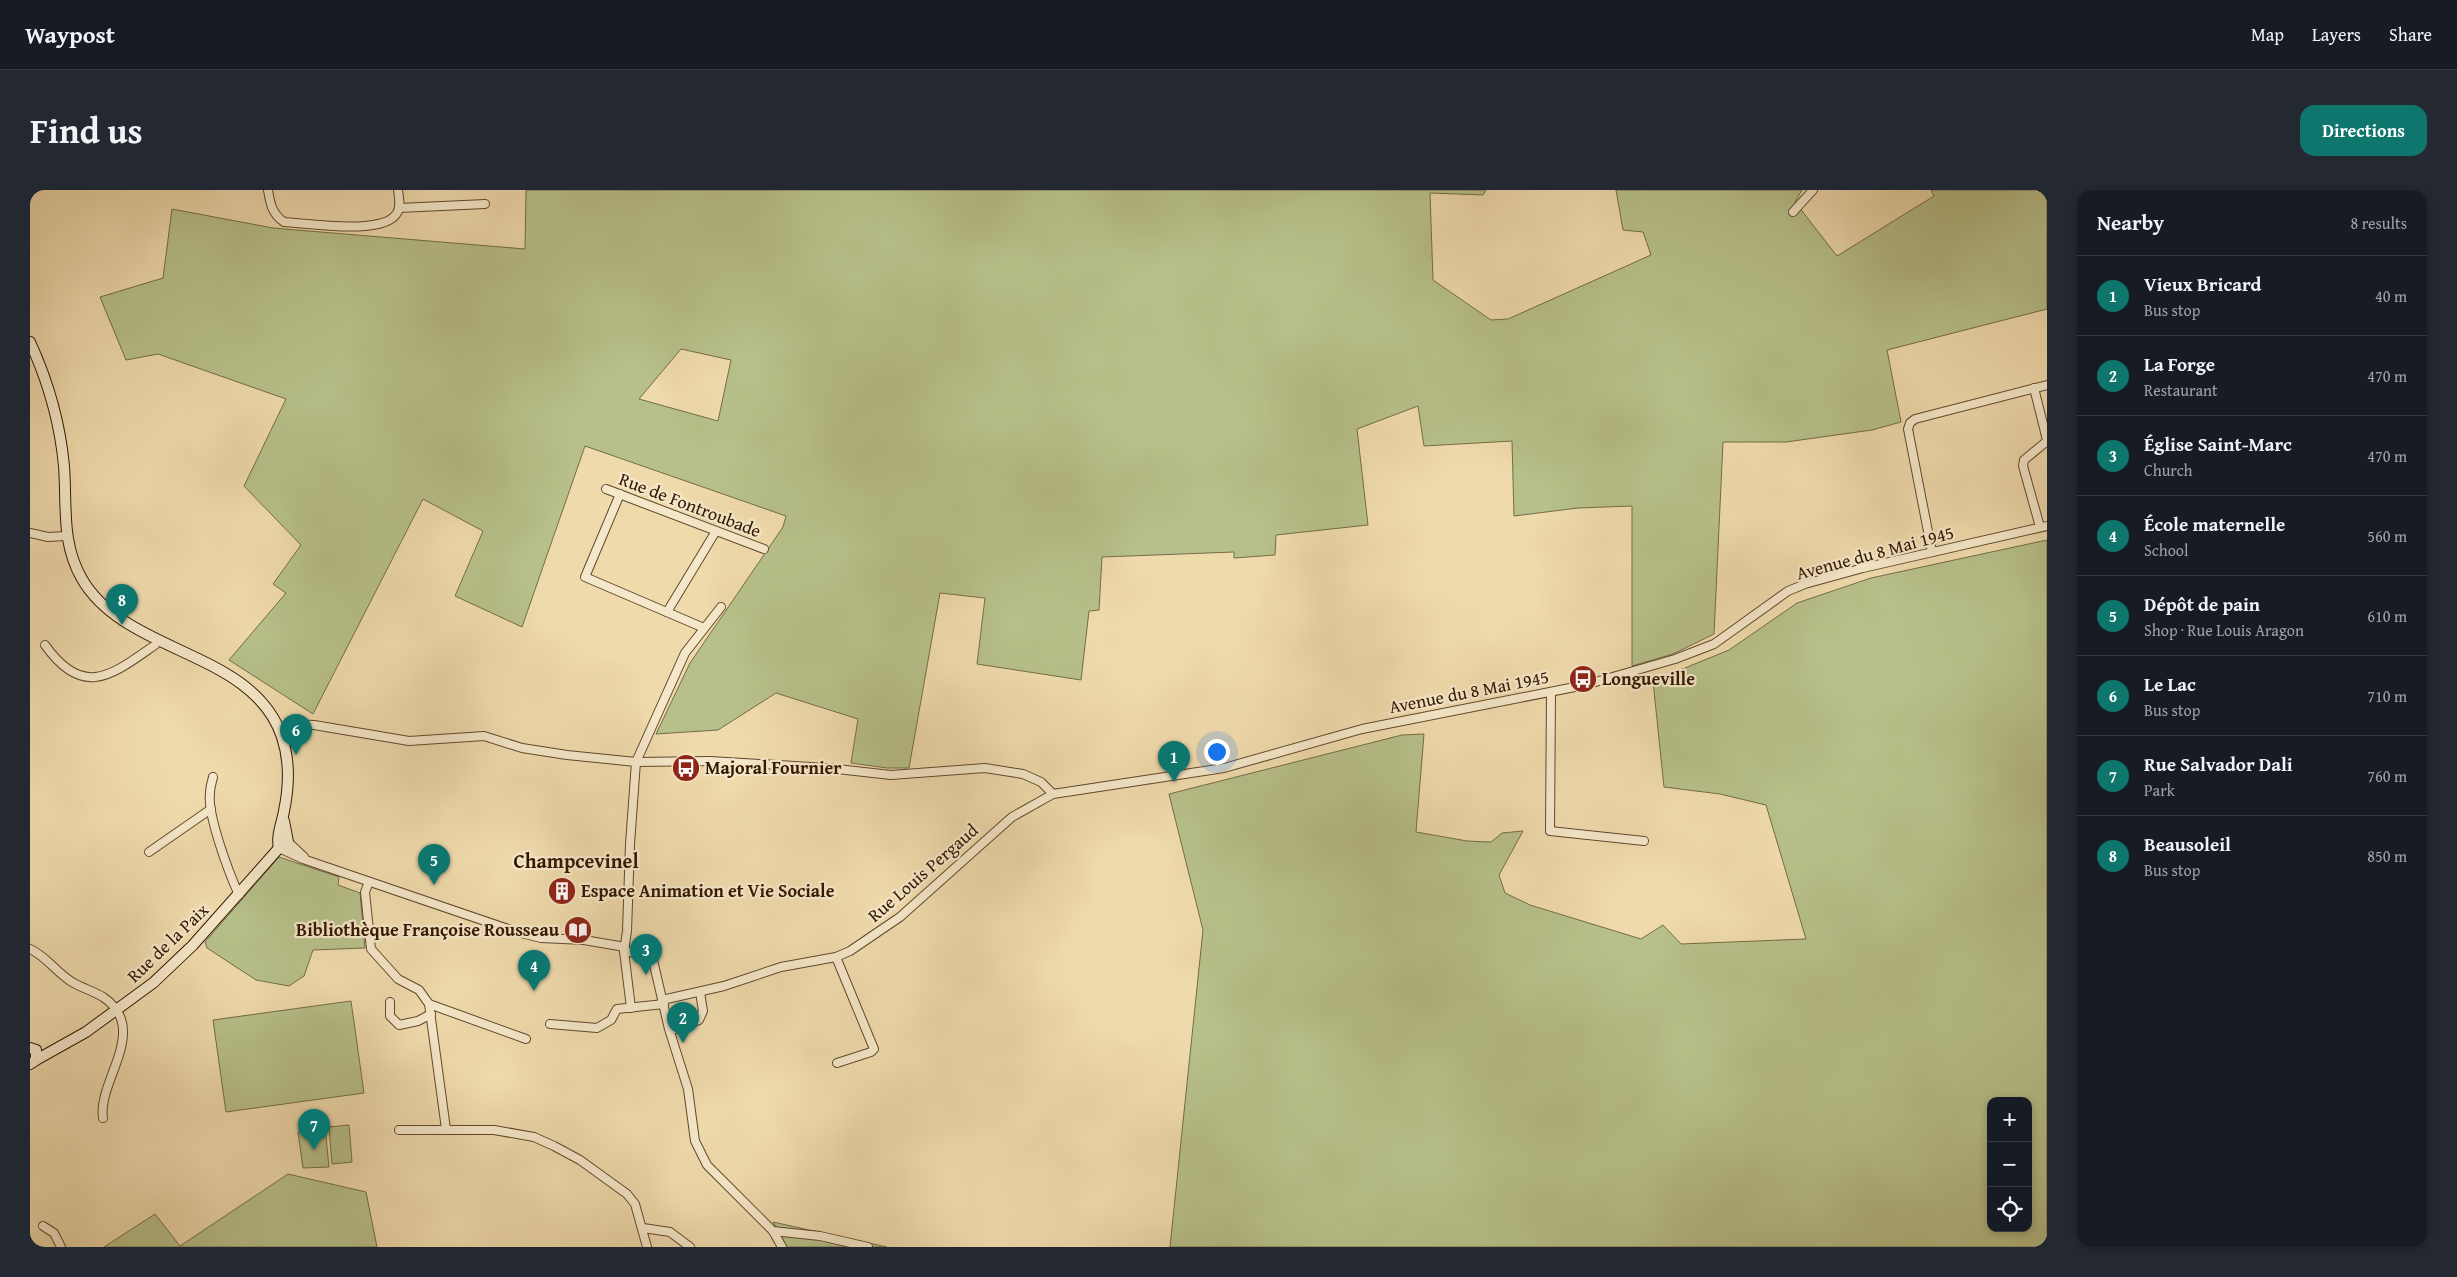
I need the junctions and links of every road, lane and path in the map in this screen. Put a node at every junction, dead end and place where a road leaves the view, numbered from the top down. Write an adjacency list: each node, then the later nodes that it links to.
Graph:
1 (268, 190): 5 (street)
2 (398, 190): 5 (street)
3 (1813, 190): 6 (street)
4 (485, 204): 5 (street)
5 (399, 208)
6 (1792, 212)
7 (30, 342): 16 (main road)
8 (2047, 384): 9 (street)
9 (2034, 388): 10 (street); 18 (street)
10 (2047, 440): 13 (street)
11 (606, 489): 12 (street, Rue de Fontroubade)
12 (620, 494): 14 (street, Rue de Fontroubade); 20 (street)
13 (2043, 527): 18 (street, Avenue du 8 Mai 1945)
14 (716, 531): 17 (street, Rue de Fontroubade); 20 (street)
15 (30, 533): 16 (street)
16 (66, 536): 22 (main road)
17 (764, 549)
18 (1932, 552): 24 (street, Avenue du 8 Mai 1945)
19 (720, 607): 21 (street)
20 (666, 612): 21 (street)
21 (704, 628): 26 (street)
22 (158, 640): 23 (street); 25 (main road)
23 (45, 645)
24 (1552, 692): 28 (street, Avenue du 8 Mai 1945); 31 (street)
25 (278, 728): 26 (street); 30 (main road)
26 (636, 762): 28 (street); 39 (street)
27 (213, 777): 29 (street)
28 (1053, 794): 40 (street, Rue Louis Pergaud)
29 (211, 809): 34 (street); 37 (street)
30 (284, 810): 32 (main road); 33 (main road)
31 (1644, 841)
32 (288, 842): 33 (main road, Rue de la Paix); 35 (street)
33 (279, 848): 35 (street); 37 (main road, Rue de la Paix)
34 (149, 852)
35 (317, 864): 36 (street)
36 (369, 882): 39 (street); 44 (street)
37 (239, 894): 46 (main road, Rue de la Paix)
38 (30, 949): 46 (street)
39 (624, 949): 43 (street); 45 (street)
40 (836, 957): 41 (street, Rue Louis Pergaud); 54 (street)
41 (700, 992): 43 (street, Rue Louis Pergaud); 49 (street)
42 (390, 1002): 47 (street)
43 (663, 1002): 45 (street, Rue Louis Pergaud); 49 (street)
44 (429, 1004): 47 (street); 50 (street)
45 (631, 1008): 48 (street)
46 (116, 1011): 52 (main road, Rue de la Paix); 55 (street)
47 (431, 1014): 56 (street)
48 (550, 1024)
49 (670, 1031): 60 (street)
50 (526, 1039)
51 (32, 1048): 52 (main road); 53 (main road)
52 (56, 1050): 53 (main road, Rue de la Paix)
53 (32, 1063)
54 (838, 1063)
55 (103, 1118)
56 (446, 1129): 57 (street); 59 (street)
57 (399, 1130)
58 (43, 1226): 61 (street)
59 (643, 1228): 62 (street); 63 (street)
60 (773, 1231): 64 (street); 65 (street)
61 (61, 1247)
62 (646, 1247)
63 (690, 1247)
64 (782, 1247)
65 (868, 1247)

